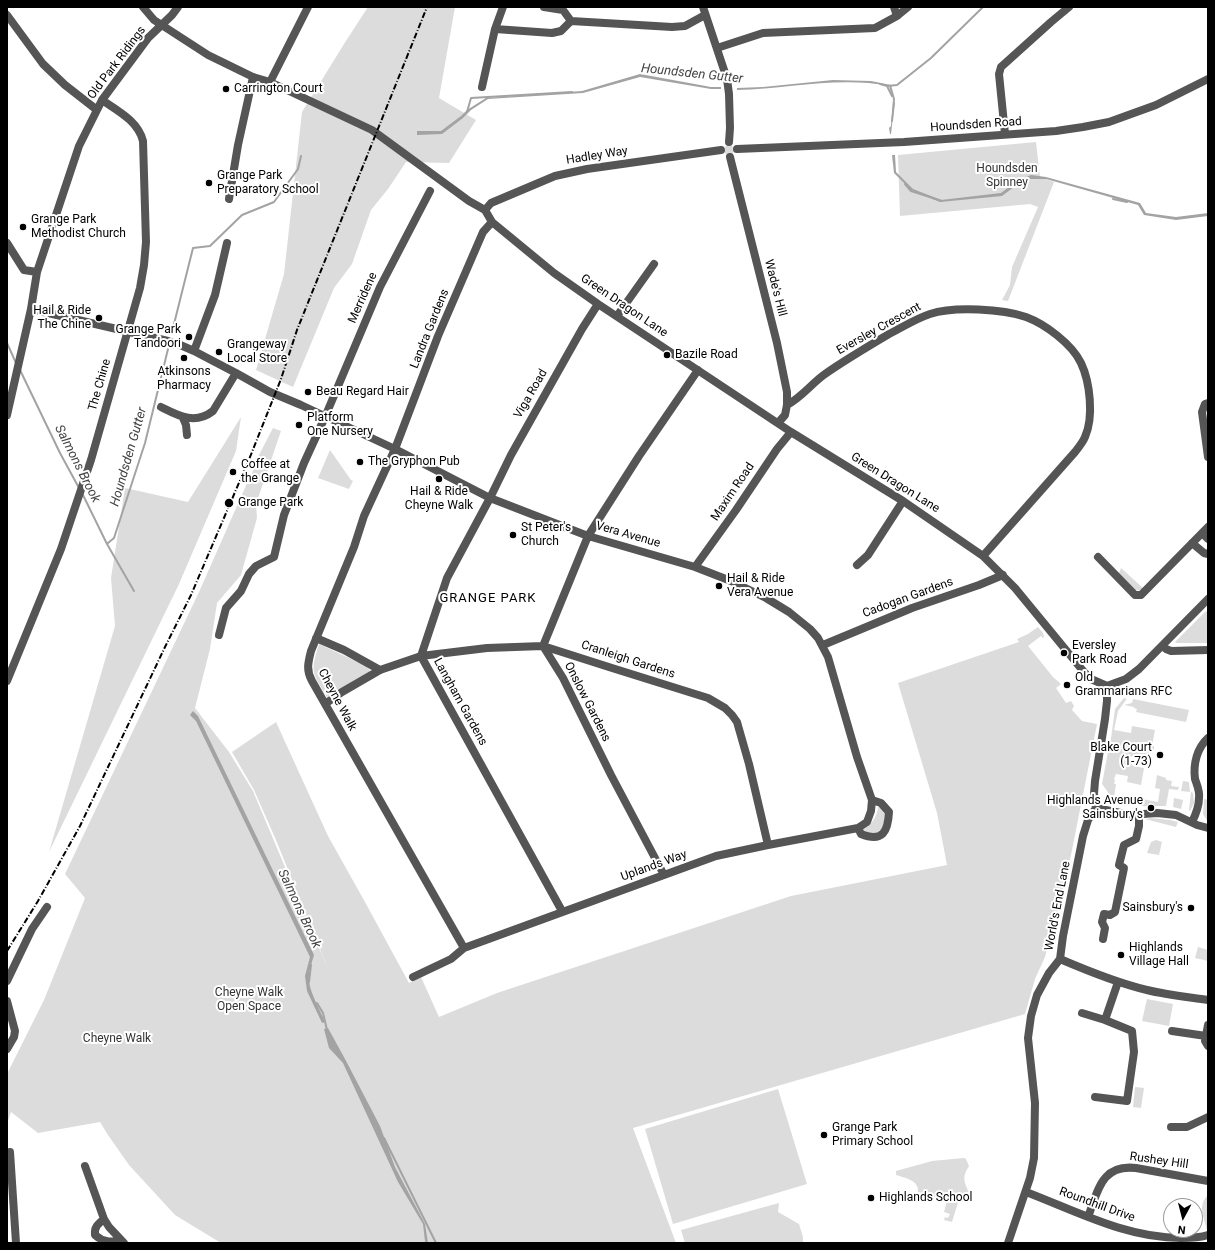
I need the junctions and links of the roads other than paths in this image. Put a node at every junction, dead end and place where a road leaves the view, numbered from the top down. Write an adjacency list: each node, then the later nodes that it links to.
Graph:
1 (144, 7): 14 (street, Green Dragon Lane)
2 (178, 7): 14 (street, Old Park Ridings)
3 (308, 7): 19 (street)
4 (503, 7): 15 (street)
5 (544, 7): 13 (street)
6 (703, 7): 11 (street)
7 (894, 7): 12 (street)
8 (908, 7): 12 (street)
9 (1069, 7): 23 (street)
10 (7, 15): 22 (street)
11 (706, 15): 13 (street); 16 (street)
12 (897, 16): 16 (street)
13 (571, 21): 15 (street)
14 (162, 25): 17 (street, Green Dragon Lane); 21 (street, Old Park Ridings)
15 (495, 29): 20 (street)
16 (717, 48): 24 (street)
17 (253, 77): 19 (street, Green Dragon Lane); 29 (street)
18 (1208, 79): 23 (street, Houndsden Road)
19 (270, 82): 30 (street, Green Dragon Lane)
20 (482, 87)
21 (102, 100): 22 (street, Old Park Ridings); 39 (street, The Chine)
22 (97, 110): 35 (street, Old Park Ridings)
23 (1005, 134): 25 (street, Houndsden Road)
24 (729, 142): 25 (street); 26 (street)
25 (736, 149): 27 (street)
26 (722, 150): 27 (street); 30 (street, Hadley Way)
27 (730, 158): 44 (street, Wade's Hill)
28 (430, 191): 47 (street, Merridene)
29 (229, 199)
30 (485, 210): 31 (street, Green Dragon Lane)
31 (492, 222): 36 (street, Green Dragon Lane); 52 (street, Landra Gardens)
32 (7, 243): 35 (street)
33 (227, 244): 40 (street)
34 (654, 264): 38 (street)
35 (37, 275): 37 (street, Old Park Ridings)
36 (598, 304): 38 (street, Green Dragon Lane); 54 (street, Viga Road)
37 (31, 309): 39 (street, Vera Avenue); 46 (street, Old Park Ridings)
38 (617, 316): 41 (street, Green Dragon Lane)
39 (129, 332): 40 (street, Vera Avenue); 74 (street, The Chine)
40 (194, 351): 42 (street, Vera Avenue)
41 (698, 370): 49 (street, Green Dragon Lane); 57 (street)
42 (236, 373): 47 (street, Vera Avenue); 48 (street)
43 (1208, 403): 53 (street)
44 (787, 405): 49 (street); 60 (street, Eversley Crescent)
45 (161, 407): 48 (street)
46 (7, 415)
47 (325, 417): 52 (street, Vera Avenue); 66 (street, Merridene)
48 (183, 418): 51 (street)
49 (778, 423): 50 (street, Green Dragon Lane)
50 (791, 432): 55 (street, Green Dragon Lane); 63 (street, Maxim Road)
51 (187, 435)
52 (396, 449): 54 (street, Vera Avenue); 67 (street, Cheyne Walk)
53 (1208, 457)
54 (490, 498): 57 (street, Vera Avenue); 72 (street, Langham Gardens)
55 (903, 501): 60 (street, Green Dragon Lane); 62 (street)
56 (1206, 533): 58 (street)
57 (588, 536): 63 (street, Vera Avenue); 69 (street)
58 (1192, 543): 59 (street); 61 (street)
59 (1208, 554)
60 (983, 556): 64 (street, Green Dragon Lane)
61 (1098, 557)
62 (857, 565)
63 (695, 568): 68 (street, Vera Avenue)
64 (1003, 575): 68 (street, Cadogan Gardens); 75 (street, Green Dragon Lane)
65 (1207, 602): 70 (street)
66 (219, 635)
67 (316, 638): 73 (street); 76 (street, Cheyne Walk)
68 (822, 645): 78 (street, Vera Avenue)
69 (543, 646): 72 (street, Cranleigh Gardens); 84 (street, Cranleigh Gardens); 85 (street, Onslow Gardens)
70 (1163, 646): 71 (street); 75 (street)
71 (1208, 650)
72 (421, 656): 73 (street, Cranleigh Gardens); 87 (street, Langham Gardens)
73 (380, 670): 76 (street, Cranleigh Gardens)
74 (7, 682)
75 (1107, 686): 79 (street)
76 (325, 704): 89 (street, Cheyne Walk)
77 (1208, 738): 81 (street)
78 (872, 800): 82 (street); 82 (street)
79 (1096, 808): 80 (street); 90 (street, World's End Lane)
80 (1139, 814): 81 (street); 88 (street)
81 (1192, 822): 83 (street)
82 (858, 828): 84 (street, Uplands Way)
83 (1208, 828)
84 (768, 845): 85 (street, Uplands Way)
85 (664, 875): 87 (street, Uplands Way)
86 (47, 907): 92 (street)
87 (562, 911): 89 (street, Uplands Way)
88 (1103, 939)
89 (464, 948): 91 (street, Uplands Way)
90 (1060, 959): 93 (street); 109 (street, World's End Lane)
91 (413, 977)
92 (7, 981)
93 (1118, 982): 94 (street); 97 (street)
94 (1208, 1000)
95 (7, 1001): 102 (street)
96 (1082, 1013): 97 (street)
97 (1105, 1020): 103 (street)
98 (1208, 1025): 100 (street)
99 (1172, 1031): 100 (street)
100 (1206, 1036): 101 (street)
101 (1208, 1046)
102 (7, 1048)
103 (1095, 1097)
104 (1208, 1117): 105 (street)
105 (1171, 1127)
106 (10, 1152): 114 (street)
107 (85, 1166): 111 (street)
108 (1208, 1181): 110 (street, Rushey Hill)
109 (1026, 1192): 110 (street, Roundhill Drive); 115 (street, World's End Lane)
110 (1088, 1217): 112 (street, Roundhill Drive)
111 (104, 1219): 113 (street); 113 (street)
112 (1208, 1235)
113 (123, 1242)
114 (16, 1243)
115 (1008, 1243)

